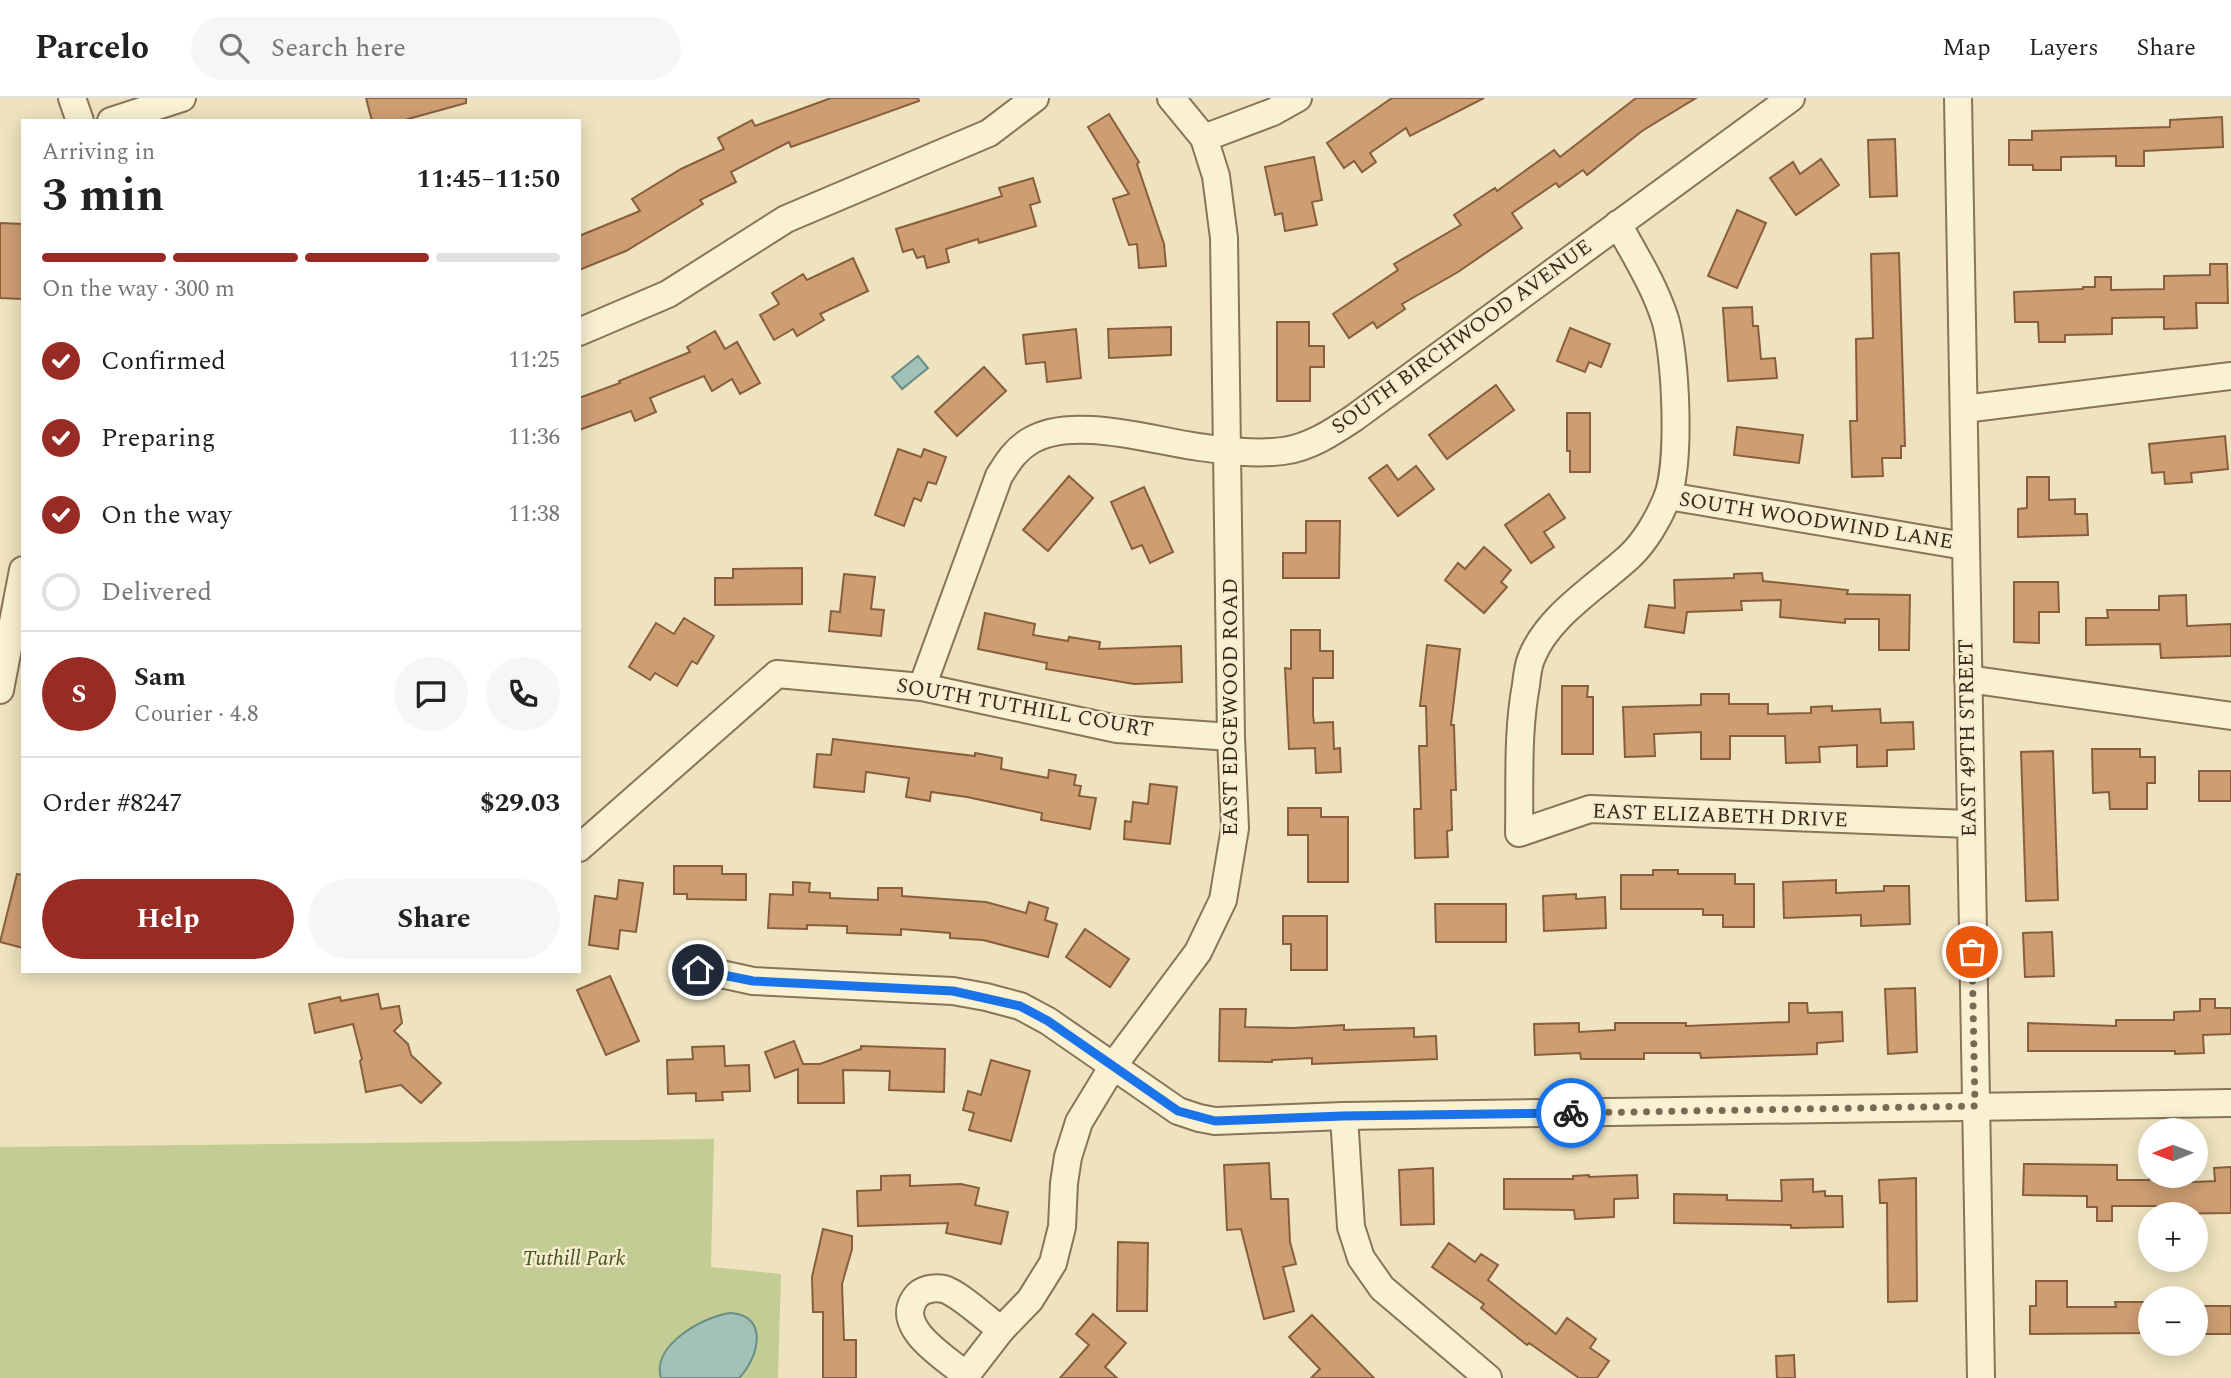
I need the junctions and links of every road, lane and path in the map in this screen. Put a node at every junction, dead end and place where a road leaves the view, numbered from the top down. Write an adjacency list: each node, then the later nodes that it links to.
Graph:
1 (72, 98): 8 (street)
2 (182, 98): 9 (street)
3 (1035, 98): 12 (street)
4 (1171, 98): 10 (street, EAST EDGEWOOD ROAD)
5 (1298, 98): 10 (street)
6 (1791, 98): 11 (street, SOUTH BIRCHWOOD AVENUE)
7 (1958, 98): 14 (street, EAST 49TH STREET)
8 (79, 119)
9 (117, 119)
10 (1203, 138): 15 (street, EAST EDGEWOOD ROAD)
11 (1618, 224): 15 (street, SOUTH BIRCHWOOD AVENUE); 16 (street, EAST ELIZABETH DRIVE)
12 (581, 331)
13 (2231, 376): 14 (street)
14 (1964, 409): 17 (street, EAST 49TH STREET)
15 (1229, 450): 20 (street, SOUTH BIRCHWOOD AVENUE); 23 (street, EAST EDGEWOOD ROAD)
16 (1668, 496): 17 (street, SOUTH WOODWIND LANE); 24 (street, EAST ELIZABETH DRIVE)
17 (1965, 546): 19 (street, EAST 49TH STREET)
18 (21, 580): 21 (street)
19 (1968, 679): 22 (street); 24 (street, EAST 49TH STREET)
20 (922, 687): 23 (street, SOUTH TUTHILL COURT); 25 (street, SOUTH TUTHILL COURT)
21 (0, 690)
22 (2231, 716)
23 (1231, 737): 27 (street, EAST EDGEWOOD ROAD)
24 (1969, 824): 29 (street, EAST 49TH STREET)
25 (581, 846)
26 (698, 970): 27 (street)
27 (1113, 1066): 30 (street); 31 (street, EAST EDGEWOOD ROAD)
28 (2231, 1103): 29 (street)
29 (1975, 1106): 30 (street); 34 (street, EAST 49TH STREET)
30 (1343, 1116): 33 (street)
31 (1001, 1330): 32 (street, EAST EDGEWOOD ROAD); 32 (street)
32 (965, 1376)
33 (1488, 1378)
34 (1981, 1378)

